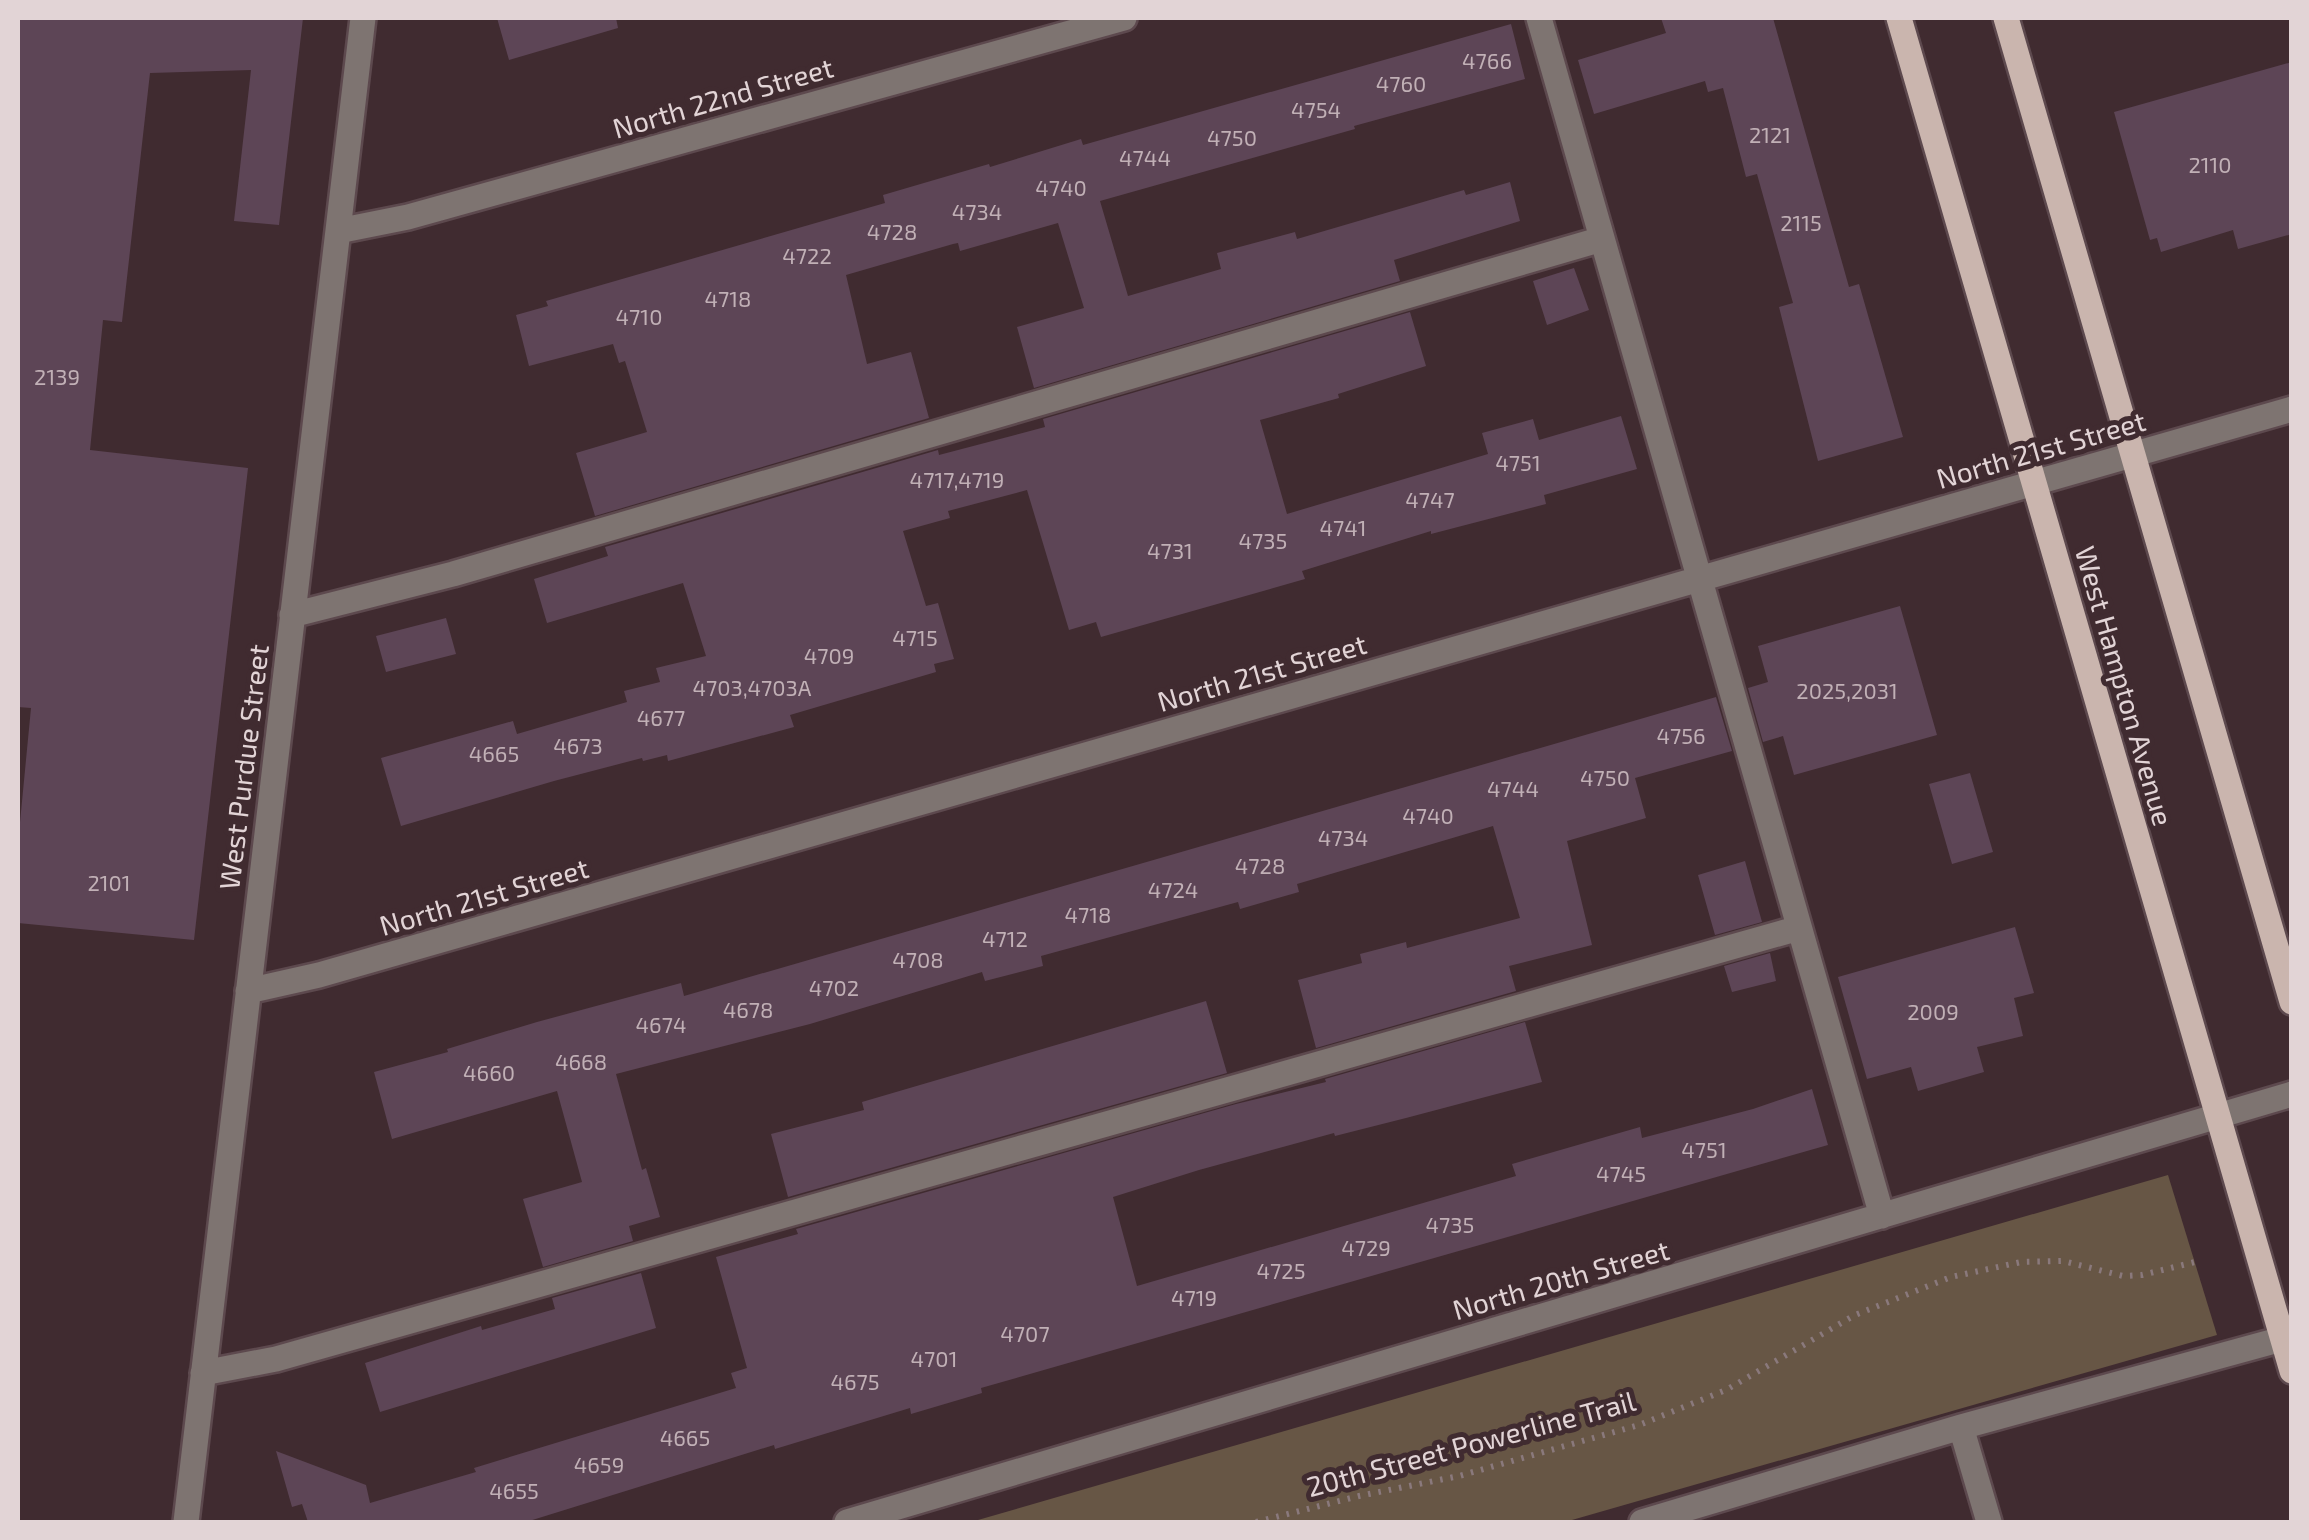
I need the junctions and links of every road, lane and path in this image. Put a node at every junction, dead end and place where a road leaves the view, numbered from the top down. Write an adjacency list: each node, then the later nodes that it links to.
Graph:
1 (362, 18): 6 (street, West Purdue Street)
2 (1124, 18): 6 (street, North 22nd Street)
3 (1539, 18): 7 (street)
4 (1900, 18): 10 (main road, West Hampton Avenue)
5 (2006, 18): 9 (main road)
6 (338, 230): 12 (street, West Purdue Street)
7 (1602, 239): 11 (street); 12 (street)
8 (2292, 410): 9 (street, North 21st Street)
9 (2133, 455): 10 (street, North 21st Street); 15 (main road)
10 (2034, 483): 11 (street, North 21st Street); 17 (main road, West Hampton Avenue)
11 (1698, 579): 13 (street); 14 (street, North 21st Street)
12 (292, 615): 14 (street, West Purdue Street)
13 (1799, 928): 18 (street); 22 (street)
14 (248, 990): 22 (street, West Purdue Street)
15 (2292, 1002)
16 (2292, 1094): 17 (street, North 20th Street)
17 (2218, 1116): 18 (street, North 20th Street); 20 (main road, West Hampton Avenue)
18 (1882, 1216): 25 (street, North 20th Street)
19 (2200, 1261): 26 (path, 20th Street Powerline Trail)
20 (2287, 1336): 21 (main road, West Hampton Avenue); 23 (street)
21 (2292, 1371)
22 (203, 1373): 24 (street, West Purdue Street)
23 (1962, 1426): 27 (street); 28 (street)
24 (186, 1522)
25 (847, 1522)
26 (1256, 1522)
27 (1642, 1522)
28 (1989, 1522)

